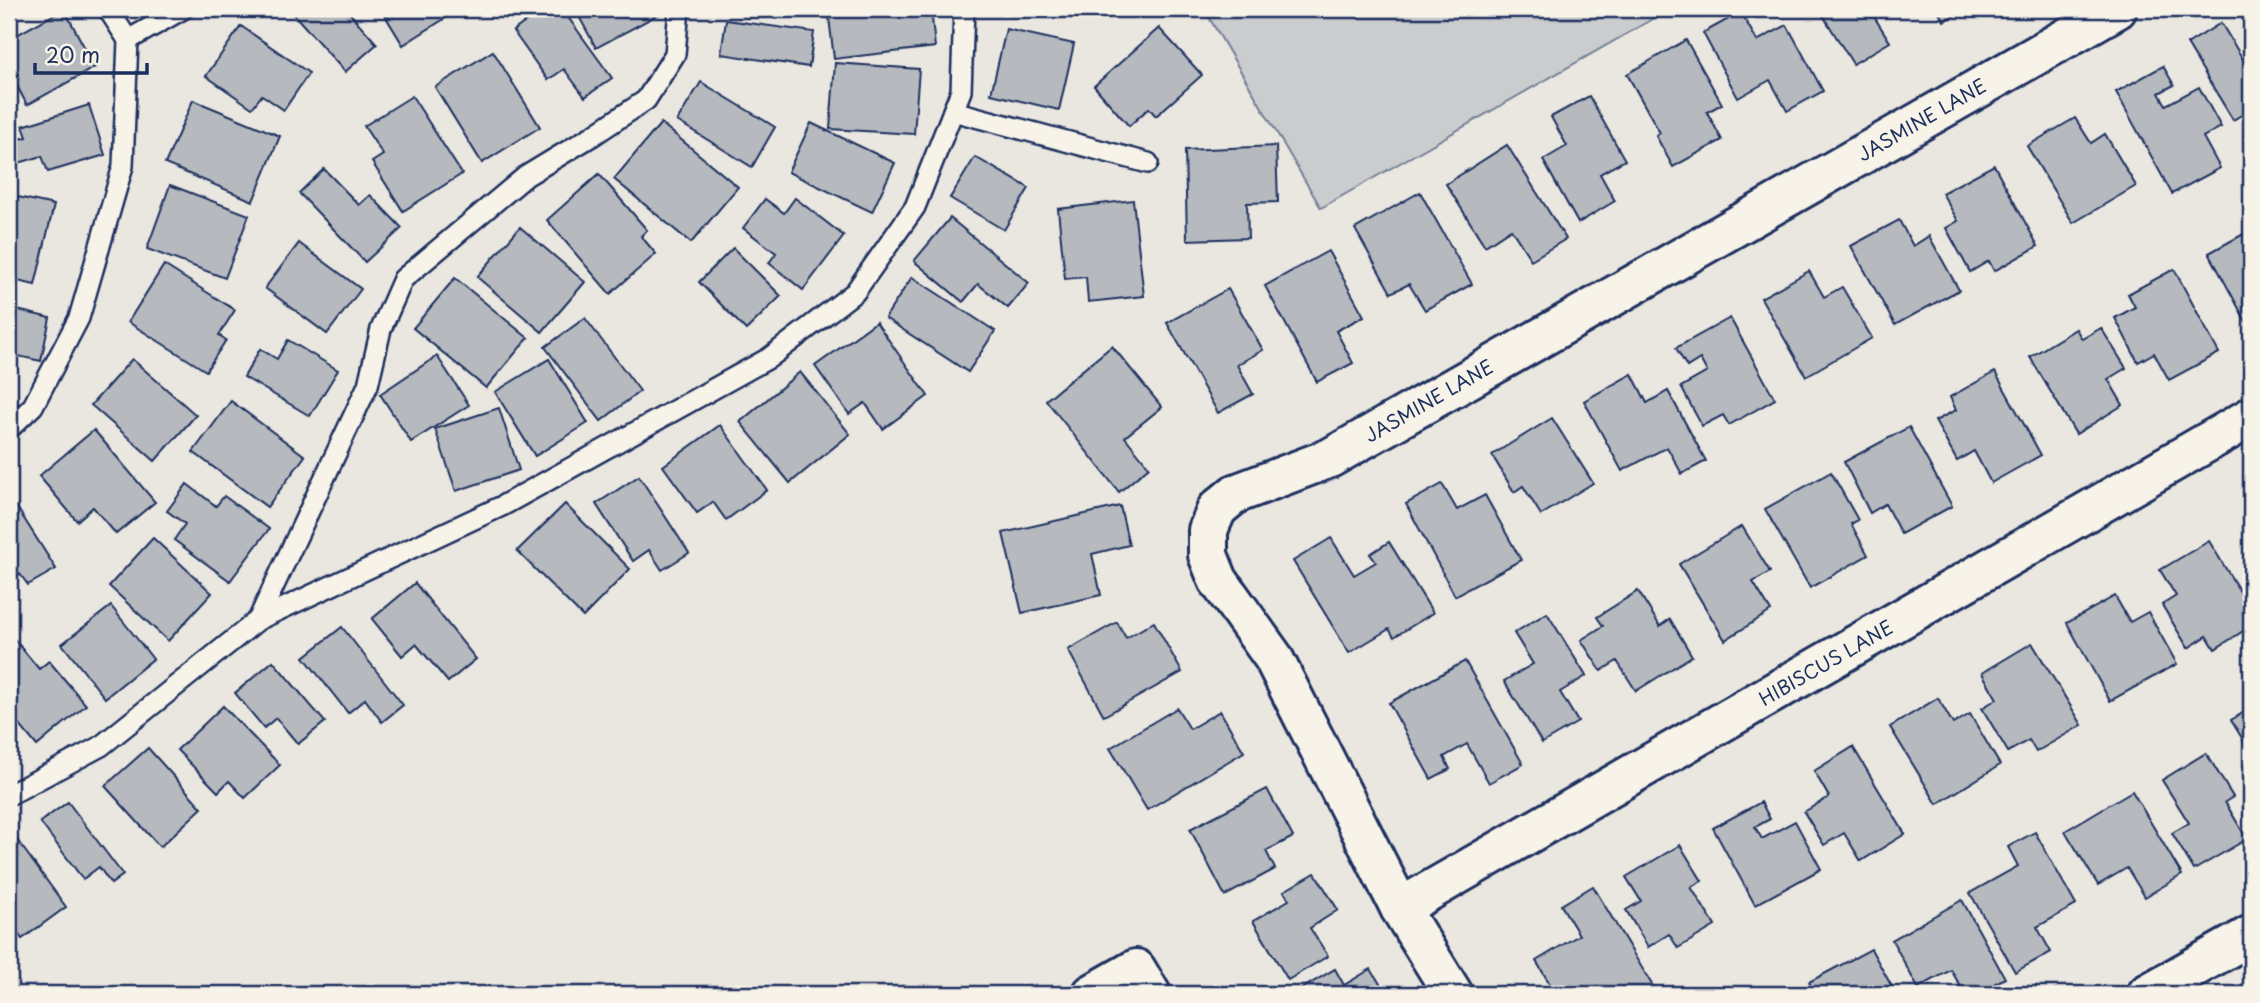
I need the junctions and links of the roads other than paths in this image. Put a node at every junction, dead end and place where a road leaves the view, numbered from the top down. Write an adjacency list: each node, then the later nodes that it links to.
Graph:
1 (108, 9): 6 (lane)
2 (183, 9): 6 (lane)
3 (679, 9): 11 (lane)
4 (964, 9): 7 (lane)
5 (2117, 9): 13 (street, JASMINE LANE)
6 (128, 40): 10 (lane)
7 (953, 111): 8 (lane); 11 (lane)
8 (1148, 163)
9 (2251, 417): 13 (street, HIBISCUS LANE)
10 (9, 429)
11 (258, 620): 12 (lane)
12 (9, 795)
13 (1400, 908): 17 (street, JASMINE LANE)
14 (2251, 935): 18 (street)
15 (1144, 981): 16 (street)
16 (1092, 994)
17 (1453, 994)
18 (2147, 994)

